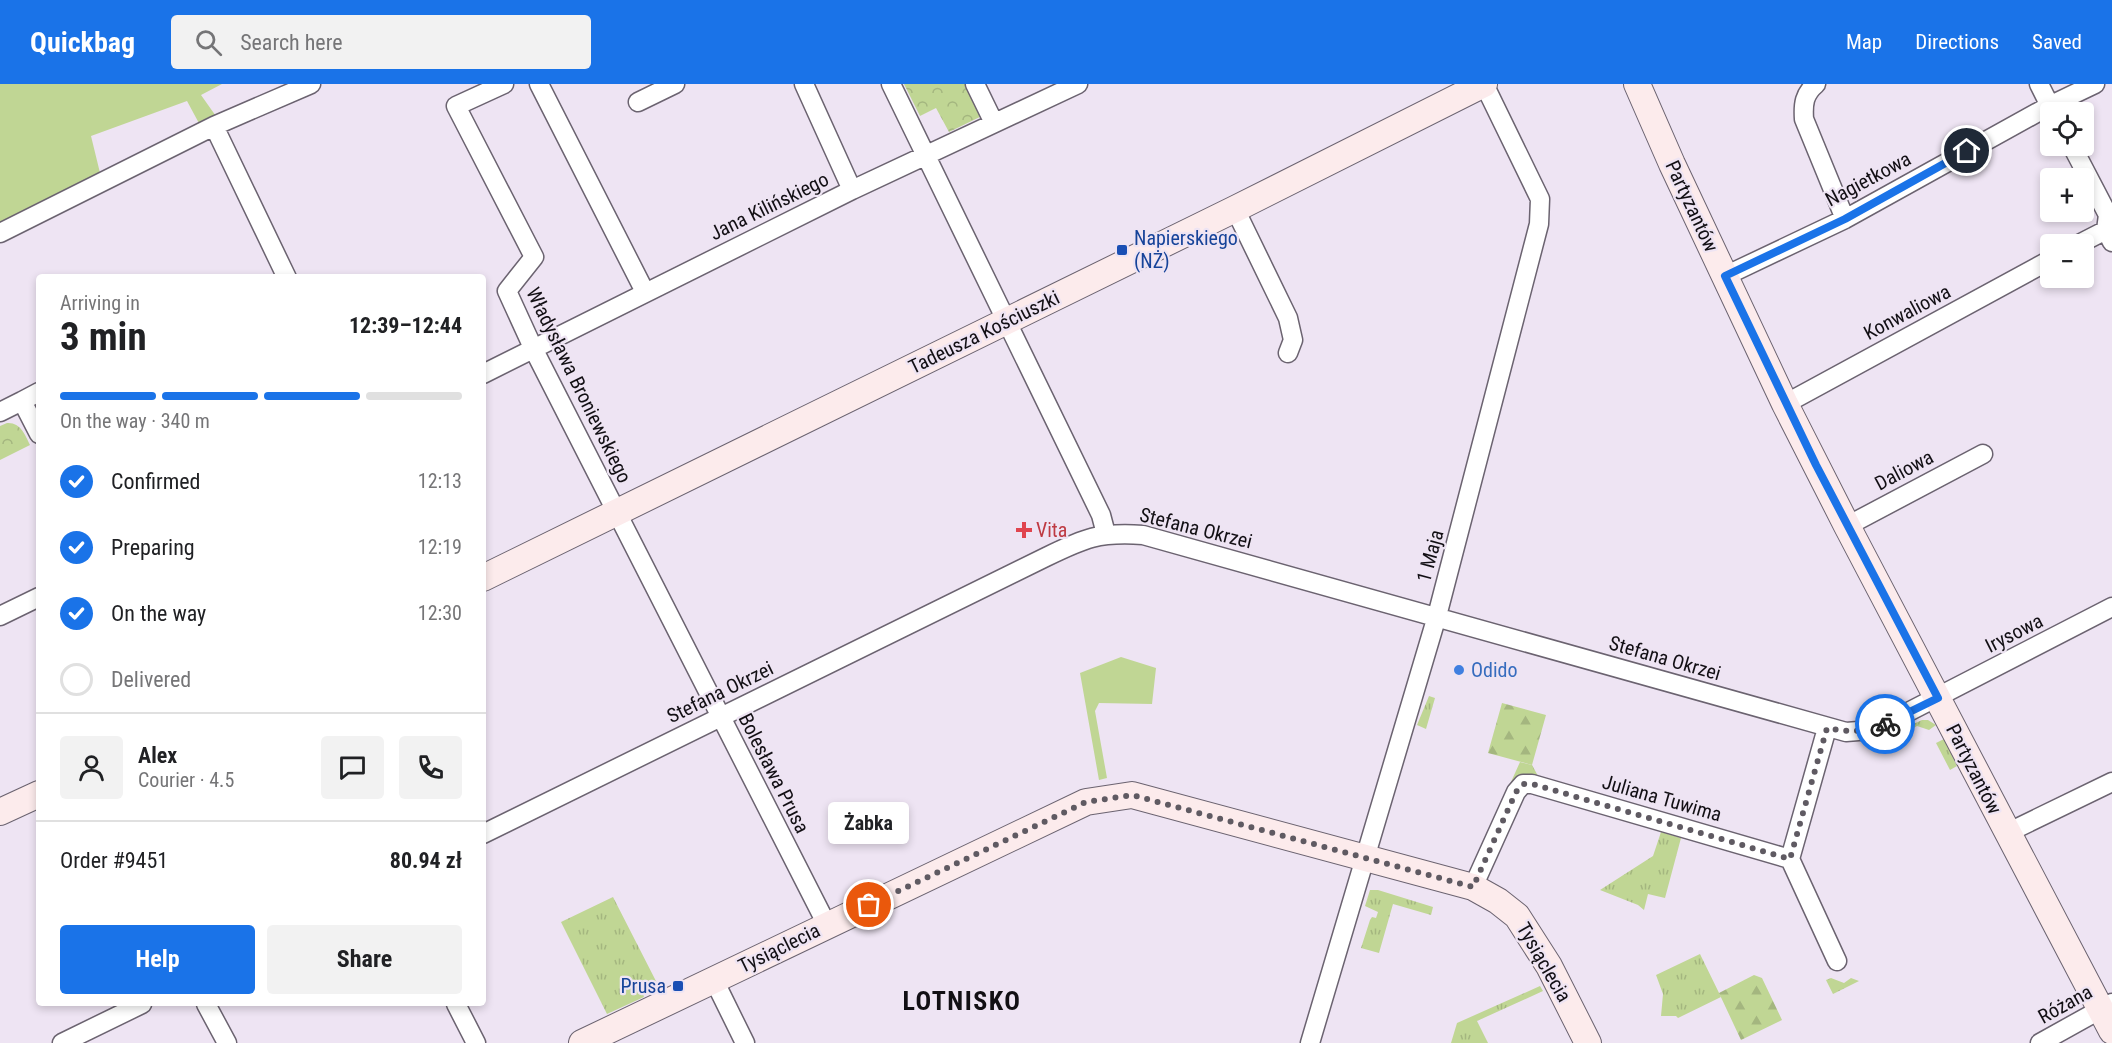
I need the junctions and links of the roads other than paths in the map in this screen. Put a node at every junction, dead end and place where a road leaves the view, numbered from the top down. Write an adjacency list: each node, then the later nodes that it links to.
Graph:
1 (311, 84): 19 (street)
2 (504, 84): 33 (street, Władysława Broniewskiego)
3 (539, 84): 31 (street)
4 (675, 84): 14 (street)
5 (804, 84): 22 (street)
6 (891, 84): 20 (street)
7 (975, 84): 18 (street)
8 (1078, 84): 18 (street, Jana Kilińskiego)
9 (1484, 84): 23 (street, Tadeusza Kościuszki); 49 (street, 1 Maja)
10 (1637, 84): 30 (street, Partyzantów)
11 (1816, 84): 24 (street)
12 (2039, 84): 15 (street)
13 (2095, 84): 16 (street, Nagietkowa)
14 (638, 102)
15 (2048, 102)
16 (2063, 102)
17 (2040, 115): 24 (street, Nagietkowa)
18 (994, 123): 20 (street, Jana Kilińskiego)
19 (214, 126): 25 (street); 29 (street)
20 (927, 156): 22 (street, Jana Kilińskiego); 32 (street)
21 (2077, 156): 26 (street)
22 (852, 190): 31 (street, Jana Kilińskiego)
23 (1235, 209): 32 (street, Tadeusza Kościuszki); 34 (street)
24 (1845, 219): 30 (street, Nagietkowa)
25 (0, 233)
26 (2110, 233): 27 (street)
27 (2094, 239)
28 (2040, 265): 38 (street, Konwaliowa)
29 (285, 274)
30 (1725, 276): 38 (street, Partyzantów)
31 (645, 292): 33 (street, Jana Kilińskiego)
32 (1007, 320): 42 (street, Tadeusza Kościuszki); 44 (street)
33 (534, 350): 35 (street, Jana Kilińskiego); 42 (street, Władysława Broniewskiego)
34 (1288, 353)
35 (486, 373)
36 (36, 394): 37 (street)
37 (22, 401): 39 (street); 40 (street)
38 (1785, 404): 43 (street, Partyzantów)
39 (0, 412)
40 (36, 426)
41 (1983, 454): 43 (street, Daliowa)
42 (617, 512): 45 (street, Tadeusza Kościuszki); 51 (street, Bolesława Prusa)
43 (1847, 526): 50 (street, Partyzantów)
44 (1106, 534): 49 (street, Stefana Okrzei); 51 (street, Stefana Okrzei)
45 (486, 577)
46 (36, 598): 48 (street)
47 (2112, 608): 50 (street, Irysowa)
48 (0, 616)
49 (1437, 616): 52 (street, Stefana Okrzei); 58 (street, 1 Maja)
50 (1938, 698): 52 (street, Stefana Okrzei); 57 (street, Partyzantów)
51 (720, 717): 56 (street, Stefana Okrzei); 61 (street, Bolesława Prusa)
52 (1827, 728): 59 (street)
53 (2112, 782): 57 (street)
54 (36, 795): 55 (street)
55 (0, 812)
56 (486, 833)
57 (2007, 833): 67 (street, Partyzantów)
58 (1365, 858): 60 (street, Tysiąclecia); 61 (street, Tysiąclecia); 73 (street, 1 Maja)
59 (1790, 859): 60 (street, Juliana Tuwima); 62 (street)
60 (1473, 887): 74 (street, Tysiąclecia)
61 (827, 925): 63 (street, Tysiąclecia)
62 (1837, 961)
63 (714, 980): 71 (street, Tysiąclecia); 72 (street)
64 (138, 1006): 68 (street)
65 (207, 1006): 69 (street)
66 (457, 1006): 70 (street)
67 (2108, 1015): 75 (street, Różana)
68 (62, 1043)
69 (227, 1043)
70 (476, 1043)
71 (582, 1043)
72 (745, 1043)
73 (1310, 1043)
74 (1588, 1043)
75 (2040, 1043)

